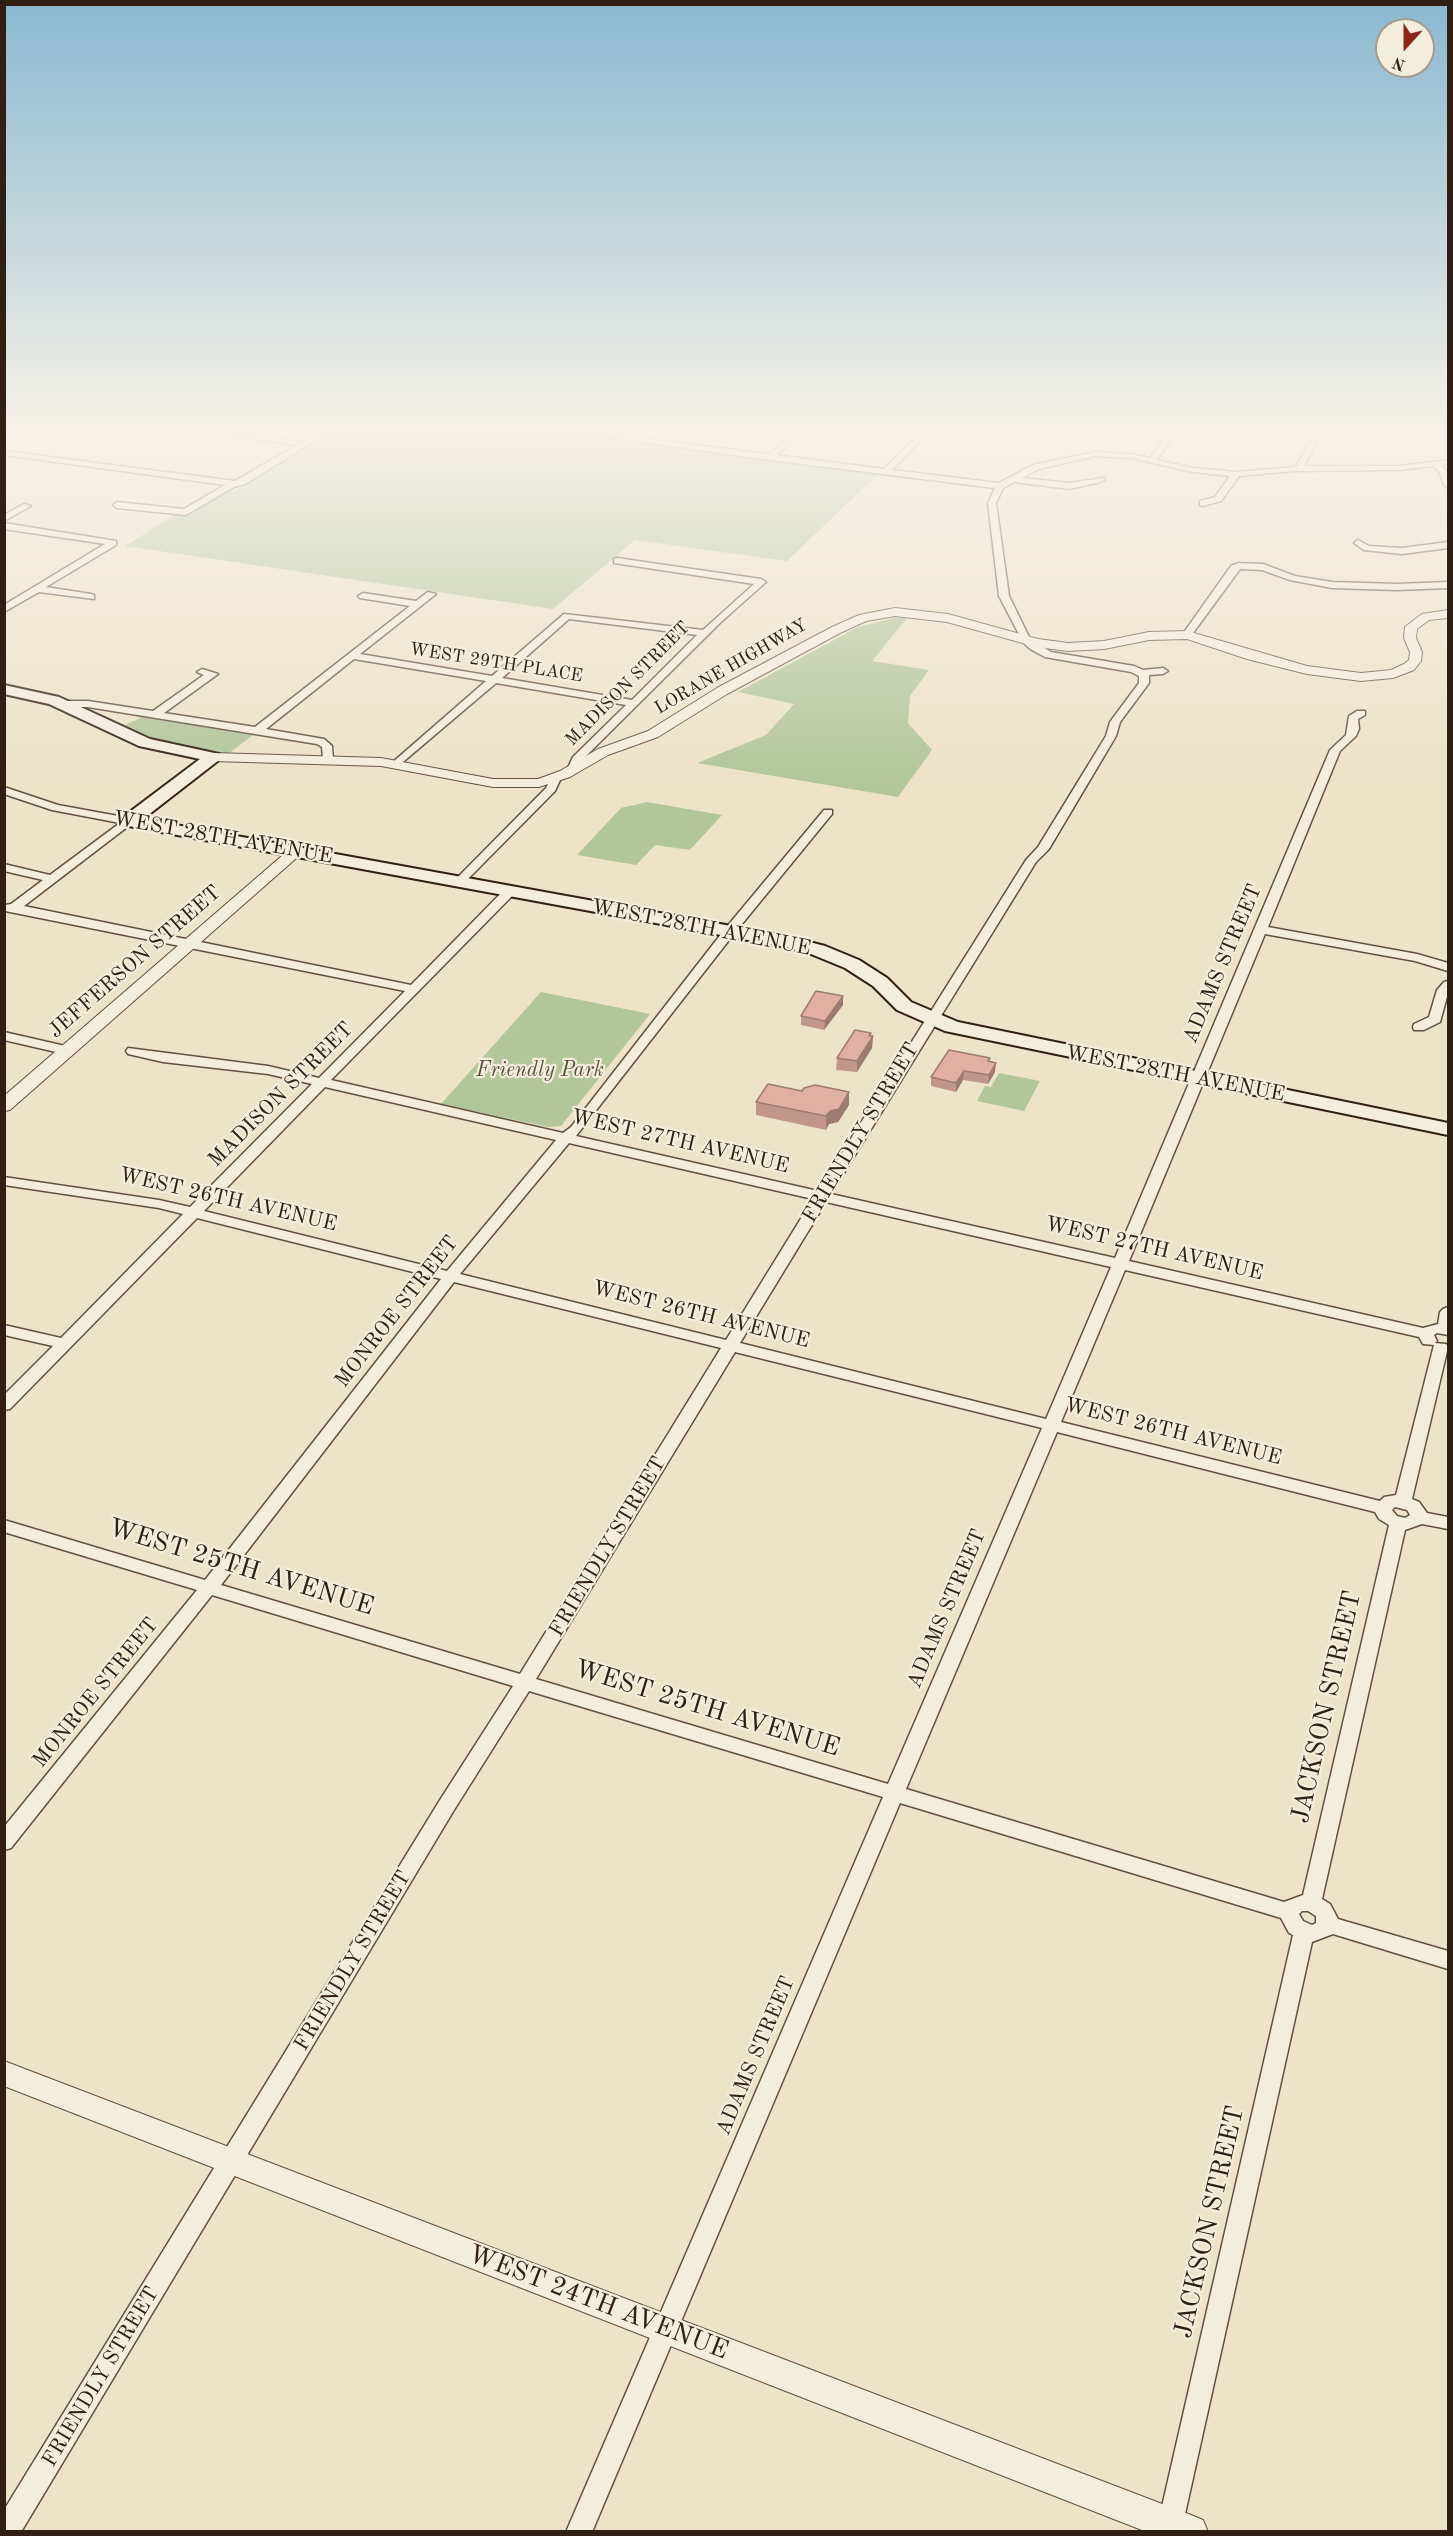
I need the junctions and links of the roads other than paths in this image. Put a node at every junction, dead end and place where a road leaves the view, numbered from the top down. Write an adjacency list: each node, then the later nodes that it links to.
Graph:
1 (106, 547): 7 (street)
2 (998, 547): 16 (street)
3 (1366, 547): 4 (street)
4 (1440, 547)
5 (617, 561): 14 (street, MADISON STREET)
6 (1449, 585): 15 (street)
7 (39, 589): 10 (street); 12 (street)
8 (431, 594): 11 (street)
9 (363, 596): 11 (street)
10 (91, 597)
11 (419, 604): 17 (street)
12 (4, 609)
13 (1449, 614): 15 (street, LORANE HIGHWAY)
14 (705, 633): 21 (street); 23 (street, MADISON STREET)
15 (1187, 635): 16 (street, LORANE HIGHWAY)
16 (1026, 640): 20 (street); 32 (street, LORANE HIGHWAY)
17 (352, 656): 21 (street, WEST 29TH PLACE); 27 (street)
18 (1163, 671): 20 (street)
19 (202, 672): 26 (street)
20 (1142, 673): 52 (street, FRIENDLY STREET)
21 (492, 680): 23 (street, WEST 29TH PLACE); 31 (street)
22 (4, 689): 24 (main road, LORANE HIGHWAY)
23 (634, 703): 32 (street, MADISON STREET)
24 (62, 704): 26 (street); 28 (main road, LORANE HIGHWAY)
25 (1361, 713): 46 (street, ADAMS STREET)
26 (156, 714): 27 (street)
27 (257, 731): 30 (street)
28 (166, 749): 29 (main road, LORANE HIGHWAY); 33 (main road)
29 (213, 757): 30 (street, LORANE HIGHWAY); 33 (main road)
30 (328, 759): 31 (street, LORANE HIGHWAY)
31 (397, 764): 34 (street, LORANE HIGHWAY)
32 (572, 770): 34 (street, LORANE HIGHWAY)
33 (187, 776): 36 (main road)
34 (556, 778): 43 (street)
35 (4, 790): 38 (street, WEST 28TH AVENUE)
36 (149, 805): 38 (main road); 39 (main road)
37 (828, 812): 47 (street, MONROE STREET)
38 (129, 821): 39 (main road, WEST 28TH AVENUE); 42 (street)
39 (184, 831): 40 (main road, WEST 28TH AVENUE)
40 (296, 851): 43 (main road, WEST 28TH AVENUE); 48 (street, JEFFERSON STREET)
41 (4, 867): 42 (street)
42 (52, 879): 45 (street)
43 (459, 882): 44 (main road, WEST 28TH AVENUE)
44 (510, 891): 47 (main road, WEST 28TH AVENUE); 51 (street, MADISON STREET)
45 (9, 908): 48 (street)
46 (1262, 930): 49 (street); 57 (street, ADAMS STREET)
47 (729, 932): 52 (main road, WEST 28TH AVENUE); 61 (street, MONROE STREET)
48 (190, 944): 51 (street); 55 (street, JEFFERSON STREET)
49 (1449, 967)
50 (1449, 985): 53 (street)
51 (414, 990): 58 (street, MADISON STREET)
52 (930, 1019): 57 (main road, WEST 28TH AVENUE); 63 (street, FRIENDLY STREET)
53 (1419, 1027)
54 (4, 1036): 55 (street)
55 (69, 1051): 59 (street, JEFFERSON STREET)
56 (133, 1051): 58 (street, WEST 27TH AVENUE)
57 (1199, 1079): 60 (main road, WEST 28TH AVENUE); 65 (street, ADAMS STREET)
58 (323, 1084): 61 (street, WEST 27TH AVENUE); 64 (street, MADISON STREET)
59 (4, 1106)
60 (1449, 1129)
61 (566, 1137): 63 (street, WEST 27TH AVENUE); 66 (street, MONROE STREET)
62 (4, 1181): 64 (street, WEST 26TH AVENUE)
63 (822, 1196): 65 (street, WEST 27TH AVENUE); 72 (street, FRIENDLY STREET)
64 (194, 1213): 66 (street, WEST 26TH AVENUE); 71 (street, MADISON STREET)
65 (1120, 1264): 70 (street, WEST 27TH AVENUE); 75 (street, ADAMS STREET)
66 (450, 1277): 72 (street, WEST 26TH AVENUE); 82 (street, MONROE STREET)
67 (1449, 1312): 69 (street)
68 (4, 1330): 71 (street)
69 (1447, 1330): 70 (street)
70 (1427, 1334): 73 (street)
71 (64, 1344): 74 (street, MADISON STREET)
72 (731, 1346): 75 (street, WEST 26TH AVENUE); 83 (street, FRIENDLY STREET)
73 (1444, 1347): 76 (street)
74 (4, 1405)
75 (1051, 1425): 77 (street, WEST 26TH AVENUE); 84 (street, ADAMS STREET)
76 (1403, 1502): 77 (street); 78 (street)
77 (1383, 1508): 79 (street)
78 (1418, 1517): 79 (street); 80 (street)
79 (1398, 1523): 86 (street, JACKSON STREET)
80 (1449, 1523)
81 (4, 1526): 82 (street, WEST 25TH AVENUE)
82 (209, 1587): 83 (street, WEST 25TH AVENUE); 85 (street, MONROE STREET)
83 (525, 1682): 84 (street, WEST 25TH AVENUE); 92 (street, FRIENDLY STREET)
84 (893, 1793): 87 (street, WEST 25TH AVENUE); 93 (street, ADAMS STREET)
85 (4, 1842)
86 (1311, 1903): 87 (street); 88 (street)
87 (1290, 1912): 89 (street)
88 (1328, 1924): 89 (street); 90 (street)
89 (1304, 1932): 94 (street, JACKSON STREET)
90 (1449, 1960)
91 (4, 2073): 92 (street, WEST 24TH AVENUE)
92 (232, 2162): 93 (street, WEST 24TH AVENUE); 95 (street, FRIENDLY STREET)
93 (664, 2329): 94 (street, WEST 24TH AVENUE); 96 (street, ADAMS STREET)
94 (1181, 2528)
95 (6, 2532)
96 (579, 2532)

